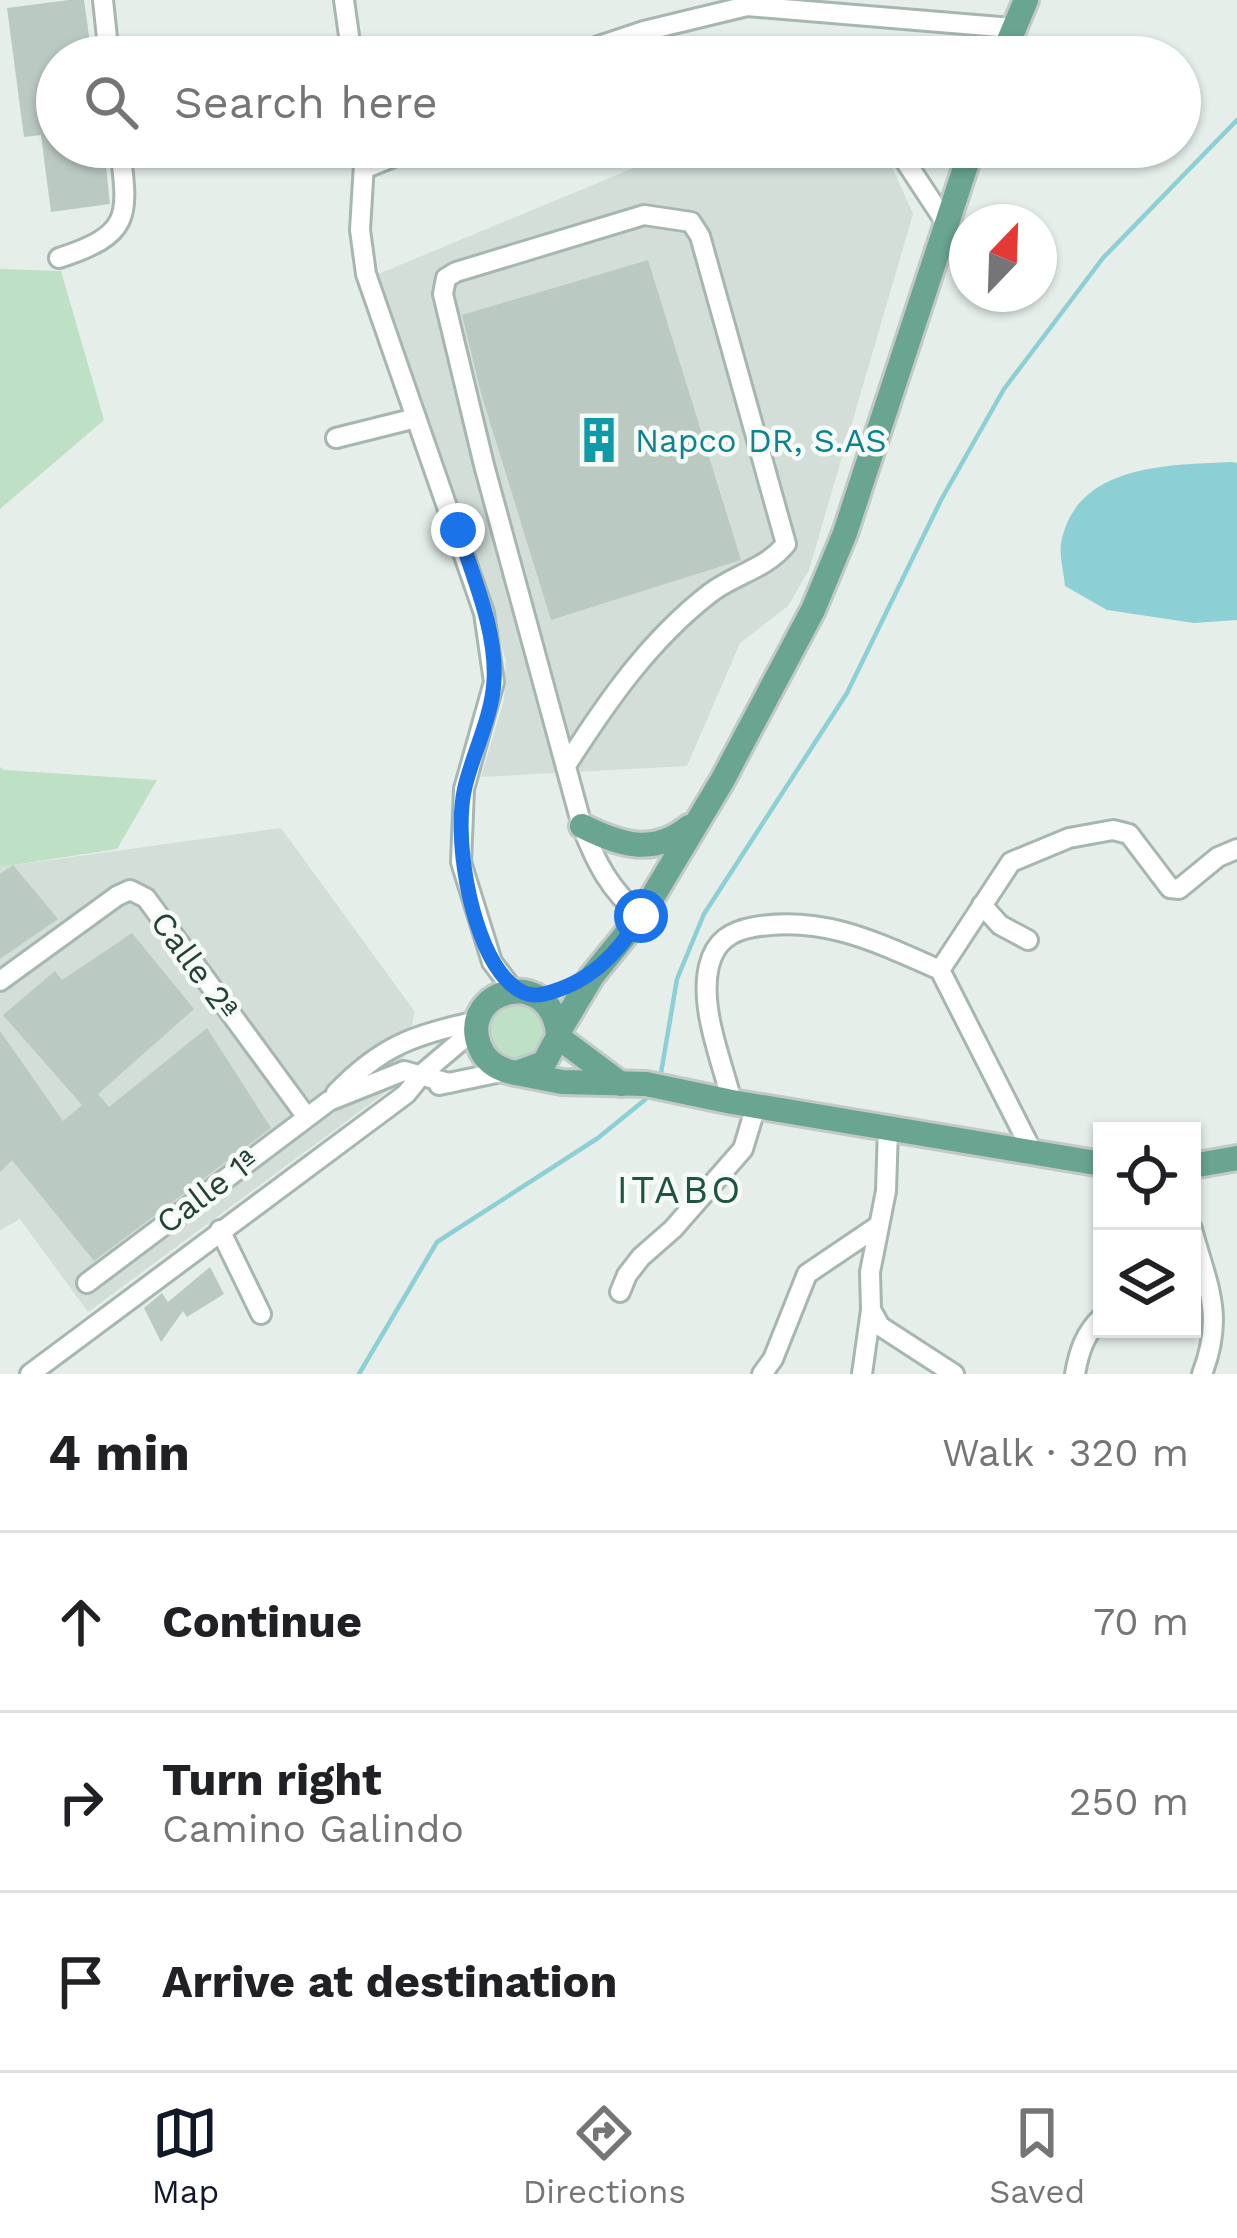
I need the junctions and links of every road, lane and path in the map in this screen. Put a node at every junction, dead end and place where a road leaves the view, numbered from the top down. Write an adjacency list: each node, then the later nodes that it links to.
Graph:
1 (103, 0): 5 (street)
2 (344, 0): 6 (street)
3 (1026, 0): 4 (main road)
4 (1012, 28): 7 (street); 8 (main road)
5 (107, 36)
6 (349, 36)
7 (629, 36)
8 (1009, 36)
9 (122, 168): 14 (street)
10 (366, 168): 15 (street)
11 (910, 168): 13 (street)
12 (965, 168): 13 (main road)
13 (946, 223): 19 (main road)
14 (59, 258)
15 (416, 418): 16 (street); 24 (street)
16 (335, 438)
17 (567, 764): 17 (street); 18 (street)
18 (582, 826): 19 (main road); 22 (street)
19 (691, 826): 22 (main road)
20 (1237, 849): 21 (street)
21 (982, 905): 23 (street); 25 (street)
22 (641, 916): 26 (main road)
23 (1028, 940)
24 (492, 962): 28 (street); 29 (street)
25 (940, 970): 37 (street); 40 (street)
26 (592, 976): 28 (main road); 30 (main road)
27 (0, 981): 38 (street, Calle 2ª)
28 (526, 994): 29 (main road); 30 (main road)
29 (479, 1019): 31 (main road); 32 (street); 36 (street, Calle 1ª)
30 (558, 1034): 31 (main road); 34 (main road)
31 (511, 1072): 33 (street); 34 (main road)
32 (423, 1073): 33 (street); 35 (street); 36 (street, Calle 1ª)
33 (449, 1083): 35 (street)
34 (633, 1084): 37 (main road)
35 (406, 1094): 46 (street)
36 (329, 1101): 38 (street, Calle 1ª)
37 (744, 1104): 39 (main road); 48 (street)
38 (306, 1116): 47 (street, Calle 1ª)
39 (888, 1128): 40 (main road); 44 (street)
40 (1033, 1153): 42 (main road)
41 (1237, 1158): 43 (main road)
42 (1093, 1163)
43 (1201, 1164)
44 (878, 1226): 49 (street); 53 (street)
45 (1192, 1230): 57 (street)
46 (220, 1231): 50 (street); 52 (street)
47 (87, 1283)
48 (620, 1292)
49 (871, 1310): 54 (street); 55 (street)
50 (261, 1314)
51 (1093, 1325): 56 (street)
52 (30, 1374)
53 (761, 1374)
54 (862, 1374)
55 (954, 1374)
56 (1075, 1374)
57 (1202, 1374)

